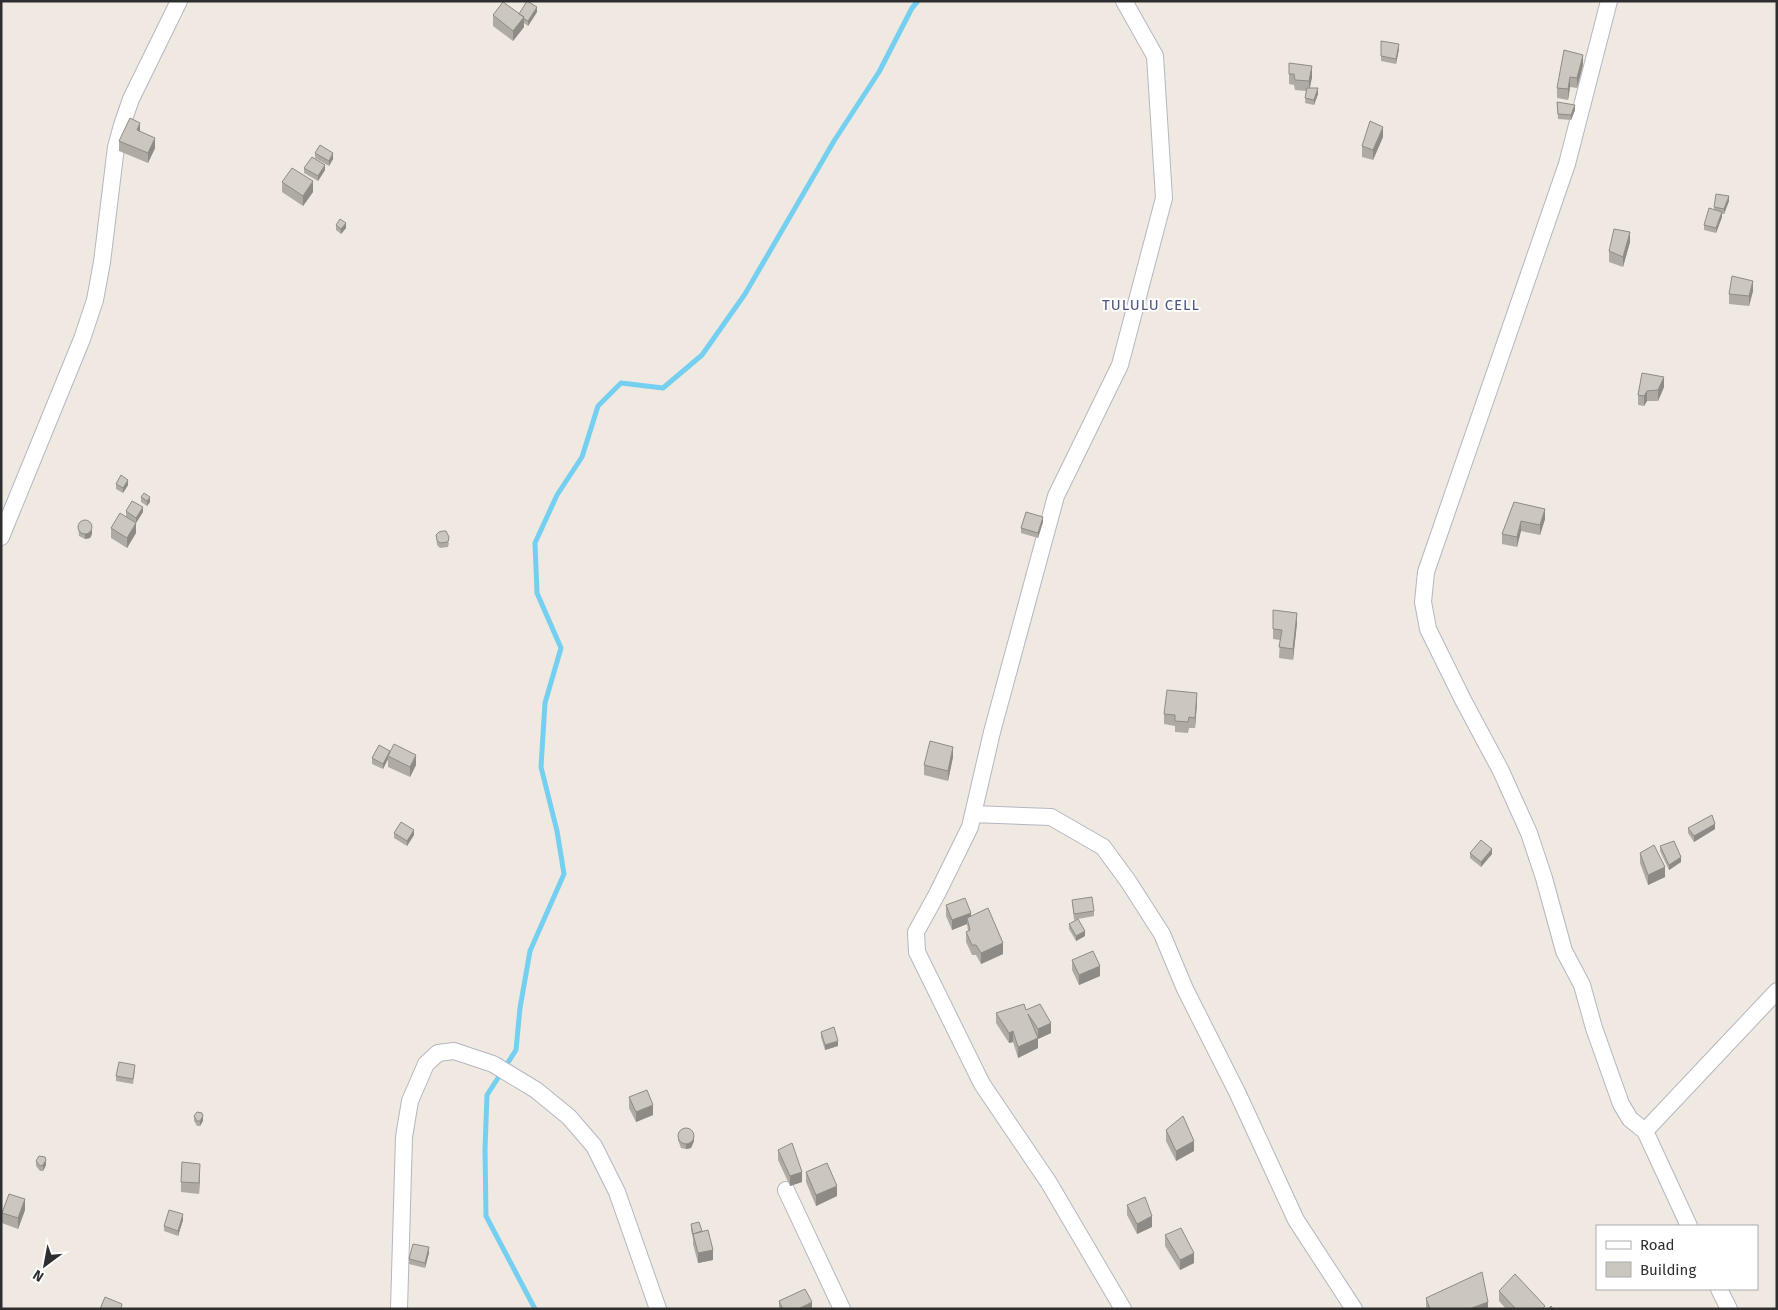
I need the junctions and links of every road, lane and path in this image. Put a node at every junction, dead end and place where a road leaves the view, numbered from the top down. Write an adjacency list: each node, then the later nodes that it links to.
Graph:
1 (179, 1): 4 (street)
2 (1124, 1): 5 (street)
3 (1609, 1): 7 (street)
4 (1, 538)
5 (973, 814): 14 (street); 15 (street)
6 (1777, 991): 7 (street)
7 (1645, 1131): 9 (street)
8 (786, 1190): 13 (street)
9 (1689, 1225)
10 (1720, 1290): 16 (street)
11 (398, 1309): 12 (street)
12 (658, 1309)
13 (842, 1309)
14 (1124, 1309)
15 (1354, 1309)
16 (1729, 1309)

